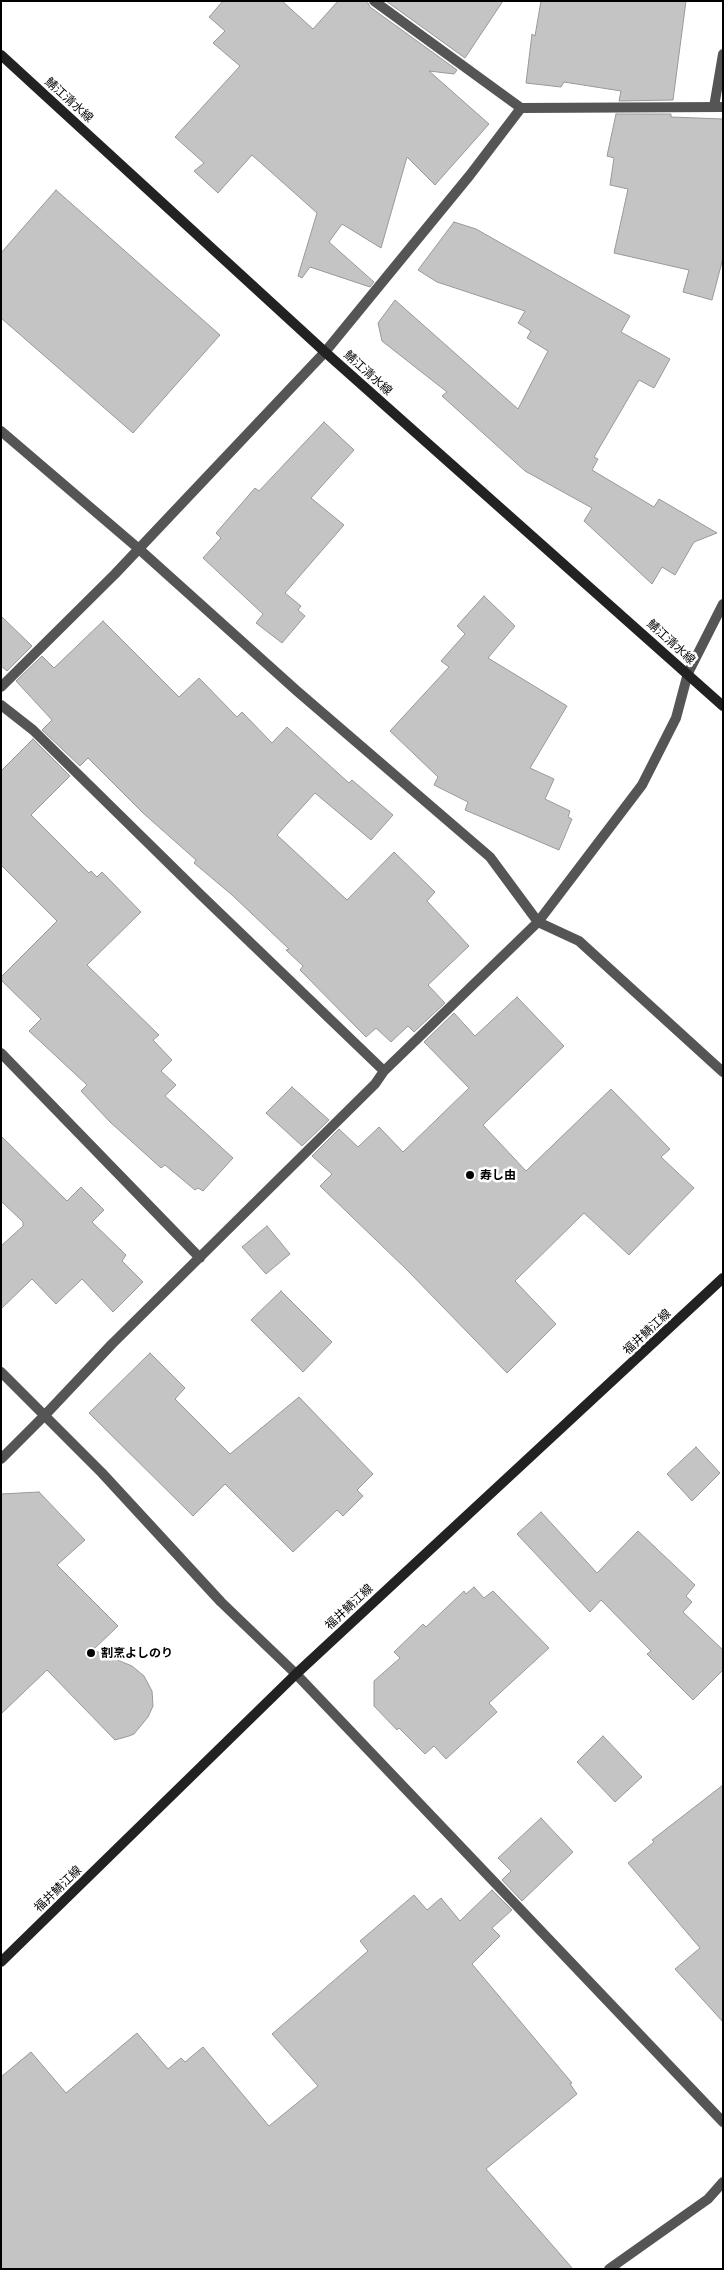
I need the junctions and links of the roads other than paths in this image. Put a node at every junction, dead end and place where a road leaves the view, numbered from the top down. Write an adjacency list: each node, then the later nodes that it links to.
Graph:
1 (374, 1): 5 (street)
2 (723, 54): 4 (street)
3 (1, 55): 6 (main road, 鯖江清水線)
4 (718, 106): 5 (street)
5 (521, 108): 6 (street)
6 (325, 352): 8 (street); 10 (main road, 鯖江清水線)
7 (1, 431): 8 (street)
8 (139, 549): 11 (street); 14 (street)
9 (723, 604): 10 (street)
10 (688, 673): 13 (main road, 鯖江清水線); 14 (street)
11 (1, 687)
12 (1, 704): 16 (street)
13 (723, 706)
14 (538, 922): 16 (street); 17 (street)
15 (1, 1053): 18 (street)
16 (384, 1071): 18 (street)
17 (723, 1072)
18 (200, 1258): 21 (street)
19 (723, 1278): 23 (main road, 福井鯖江線)
20 (1, 1372): 21 (street)
21 (45, 1415): 22 (street); 23 (street)
22 (1, 1459)
23 (296, 1674): 24 (main road, 福井鯖江線); 25 (street)
24 (1, 1962)
25 (723, 2122)
26 (723, 2182): 27 (street)
27 (610, 2269)

